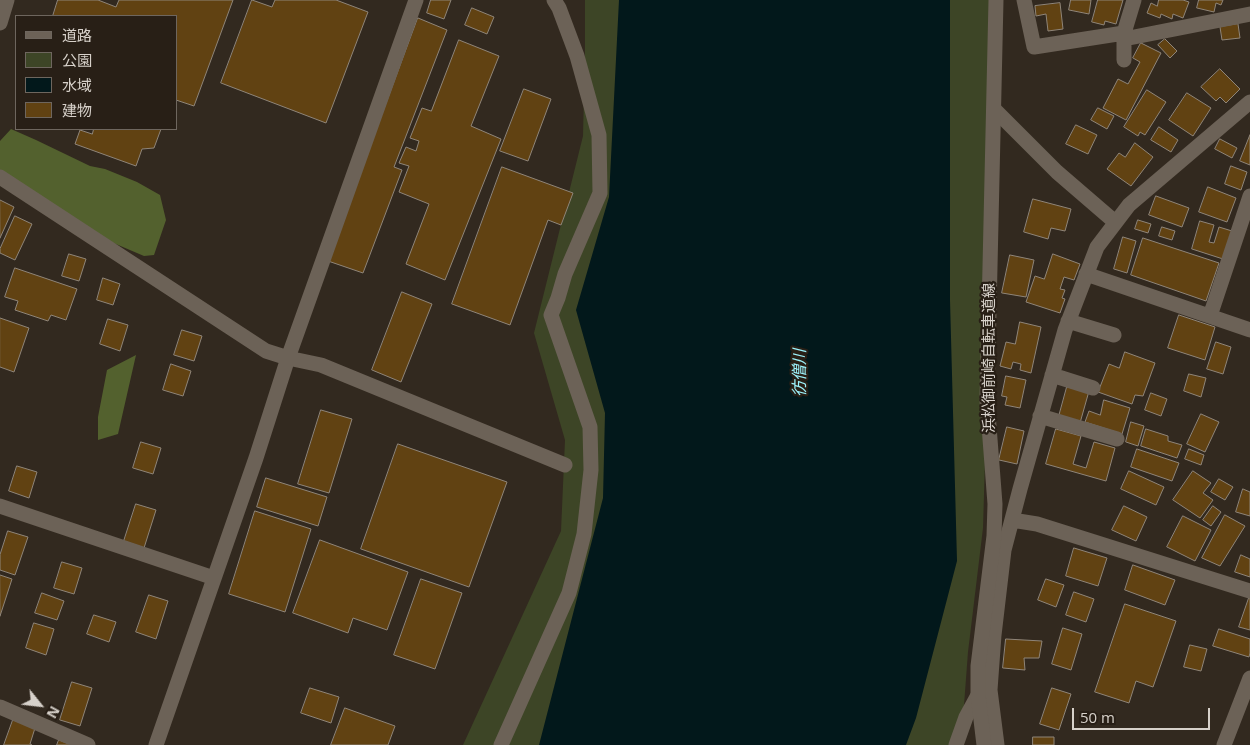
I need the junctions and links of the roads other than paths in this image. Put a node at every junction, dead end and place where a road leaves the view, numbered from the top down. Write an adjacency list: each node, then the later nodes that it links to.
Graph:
1 (7, 0): 8 (street)
2 (416, 0): 21 (street)
3 (554, 0): 36 (street)
4 (996, 0): 12 (street, 浜松御前崎自転車道線)
5 (1024, 0): 9 (street)
6 (1134, 0): 9 (street)
7 (1250, 14): 9 (street)
8 (0, 22)
9 (1124, 36): 10 (street)
10 (1124, 60)
11 (1250, 102): 15 (street)
12 (995, 110): 15 (street); 32 (street, 浜松御前崎自転車道線)
13 (0, 176): 21 (street)
14 (1250, 196): 17 (street)
15 (1115, 222): 16 (street)
16 (1086, 274): 17 (street); 18 (street)
17 (1210, 316): 19 (street)
18 (1068, 321): 20 (street); 22 (street)
19 (1250, 330)
20 (1114, 335)
21 (288, 358): 26 (street); 29 (street)
22 (1052, 375): 23 (street); 24 (street)
23 (1093, 388)
24 (1040, 416): 25 (street); 28 (street)
25 (1117, 439)
26 (565, 465)
27 (0, 506): 29 (street)
28 (1012, 520): 30 (street); 32 (street)
29 (214, 578): 35 (street)
30 (1250, 591)
31 (1250, 678): 40 (street)
32 (984, 693): 37 (street); 38 (street, 浜松御前崎自転車道線); 39 (street)
33 (0, 707): 34 (street)
34 (88, 745)
35 (156, 745)
36 (501, 745)
37 (956, 745)
38 (984, 745)
39 (997, 745)
40 (1224, 745)

